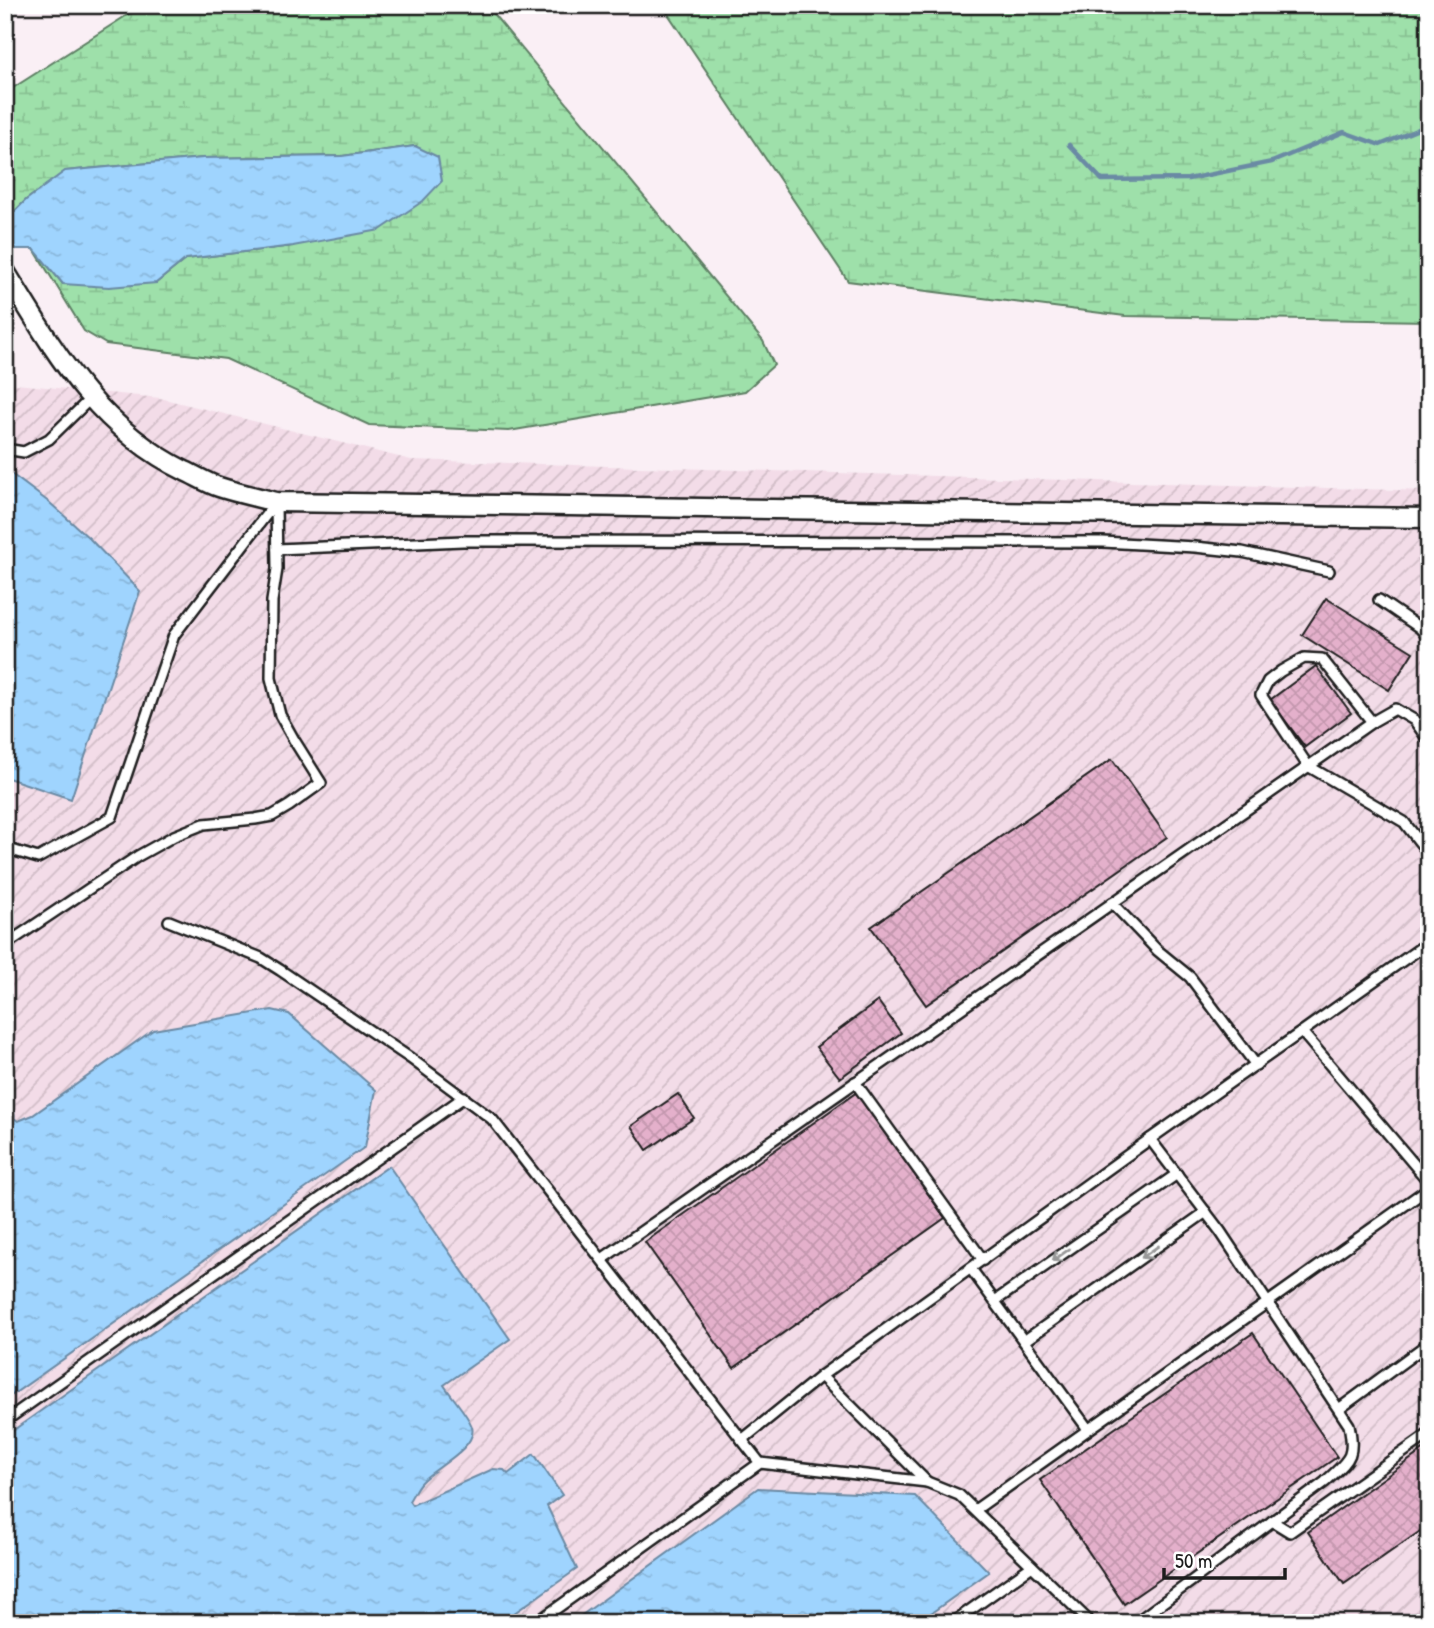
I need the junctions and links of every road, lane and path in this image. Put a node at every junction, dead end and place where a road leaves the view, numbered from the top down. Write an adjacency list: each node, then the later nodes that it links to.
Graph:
1 (5, 271): 2 (street)
2 (91, 398): 3 (lane); 4 (street)
3 (5, 449)
4 (276, 502): 5 (street); 6 (lane); 13 (lane)
5 (1429, 519)
6 (277, 549): 7 (lane); 18 (lane)
7 (1329, 571)
8 (1379, 600): 9 (lane)
9 (1429, 638)
10 (1372, 722): 11 (lane); 12 (lane); 12 (lane)
11 (1429, 741)
12 (1308, 766): 14 (lane); 15 (lane)
13 (5, 848)
14 (1429, 854)
15 (1112, 903): 20 (lane); 21 (lane)
16 (169, 921): 22 (lane)
17 (1428, 944): 19 (lane)
18 (5, 945)
19 (1302, 1032): 20 (lane); 25 (lane)
20 (1256, 1065): 23 (lane)
21 (855, 1082): 27 (lane); 28 (lane)
22 (464, 1097): 27 (lane); 36 (lane)
23 (1150, 1139): 24 (lane); 28 (lane)
24 (1177, 1174): 26 (lane); 30 (lane, one-way to 30)
25 (1429, 1185): 31 (lane)
26 (1206, 1212): 31 (lane); 32 (lane, one-way to 32)
27 (602, 1259): 39 (lane)
28 (983, 1260): 29 (lane)
29 (971, 1269): 30 (lane); 34 (lane)
30 (995, 1301): 32 (lane)
31 (1268, 1301): 35 (lane); 37 (lane)
32 (1024, 1341): 37 (lane)
33 (1429, 1343): 35 (lane)
34 (821, 1376): 39 (lane); 41 (lane)
35 (1339, 1409): 43 (lane)
36 (5, 1421)
37 (1088, 1429): 42 (lane)
38 (1429, 1434): 43 (lane)
39 (742, 1440): 40 (lane)
40 (760, 1463): 41 (lane); 45 (lane)
41 (927, 1482): 42 (lane)
42 (975, 1510): 44 (lane)
43 (1272, 1521): 48 (lane)
44 (1032, 1566): 46 (lane); 47 (lane)
45 (536, 1623)
46 (952, 1623)
47 (1091, 1623)
48 (1135, 1623)

